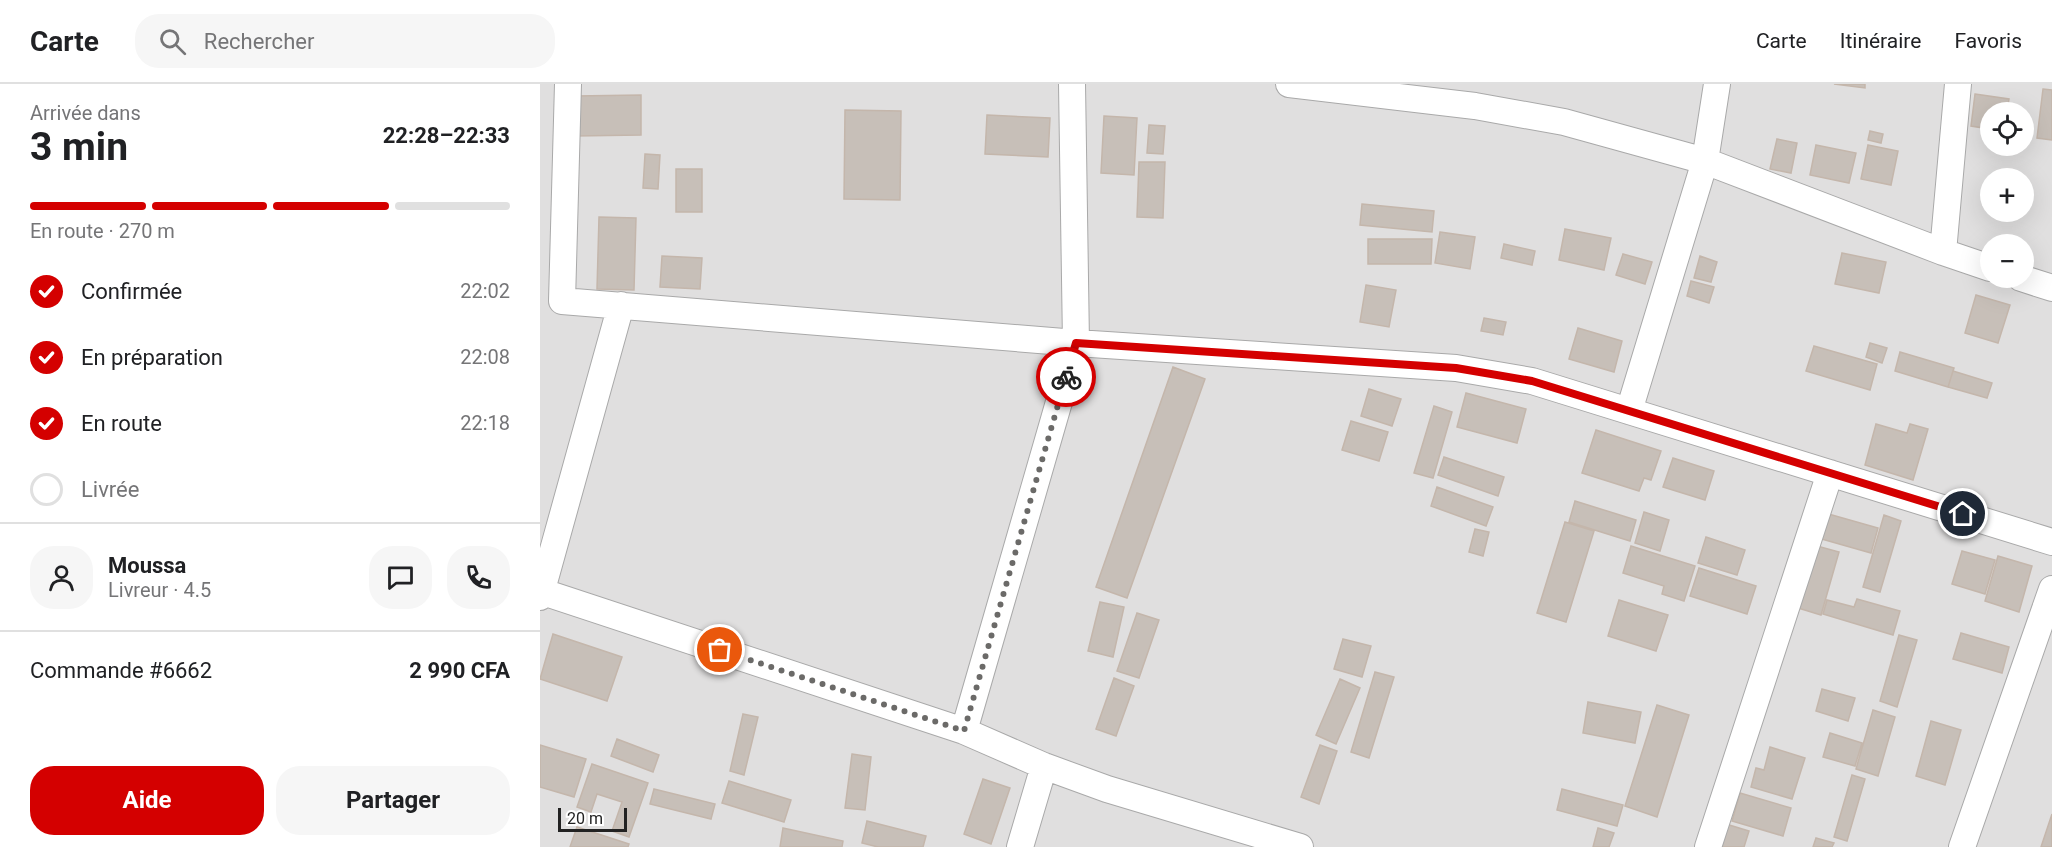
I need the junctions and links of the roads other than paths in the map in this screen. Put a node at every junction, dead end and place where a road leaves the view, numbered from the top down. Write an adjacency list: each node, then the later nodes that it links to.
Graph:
1 (568, 84): 11 (street)
2 (1072, 84): 12 (street)
3 (1289, 84): 6 (street)
4 (1717, 84): 6 (street)
5 (1958, 84): 7 (street)
6 (1705, 161): 7 (street); 13 (street)
7 (1942, 252): 8 (street)
8 (1980, 265)
9 (2034, 282): 10 (street)
10 (2052, 288)
11 (621, 305): 12 (street); 17 (street)
12 (1076, 343): 13 (street); 18 (street)
13 (1629, 411): 14 (street)
14 (1830, 473): 15 (street); 22 (street)
15 (2052, 542)
16 (2052, 589): 23 (street)
17 (541, 593): 18 (street)
18 (964, 731): 19 (street)
19 (1044, 766): 20 (street); 21 (street)
20 (1020, 847)
21 (1300, 847)
22 (1708, 847)
23 (1962, 847)

